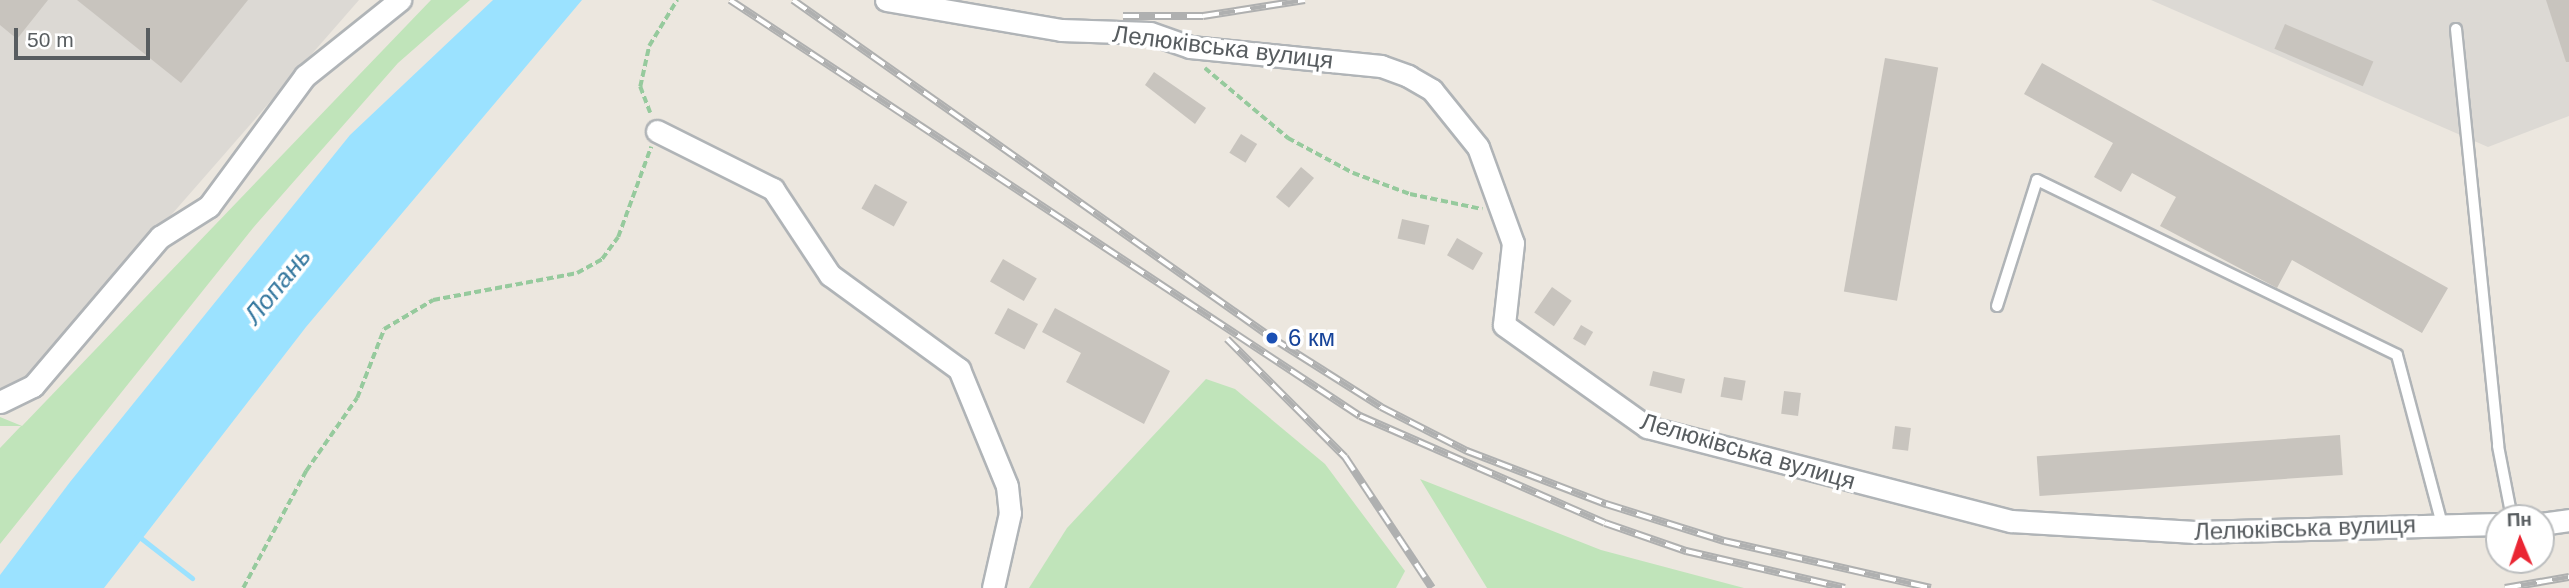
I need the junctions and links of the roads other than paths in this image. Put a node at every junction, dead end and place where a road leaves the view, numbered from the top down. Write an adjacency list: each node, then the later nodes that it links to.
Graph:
1 (400, 0): 6 (street)
2 (886, 0): 8 (street, Лелюківська вулиця)
3 (2456, 29): 7 (lane)
4 (657, 131): 10 (street)
5 (1997, 306): 8 (lane)
6 (0, 401)
7 (2509, 504)
8 (2442, 524): 9 (street, Лелюківська вулиця)
9 (2485, 524)
10 (993, 588)

